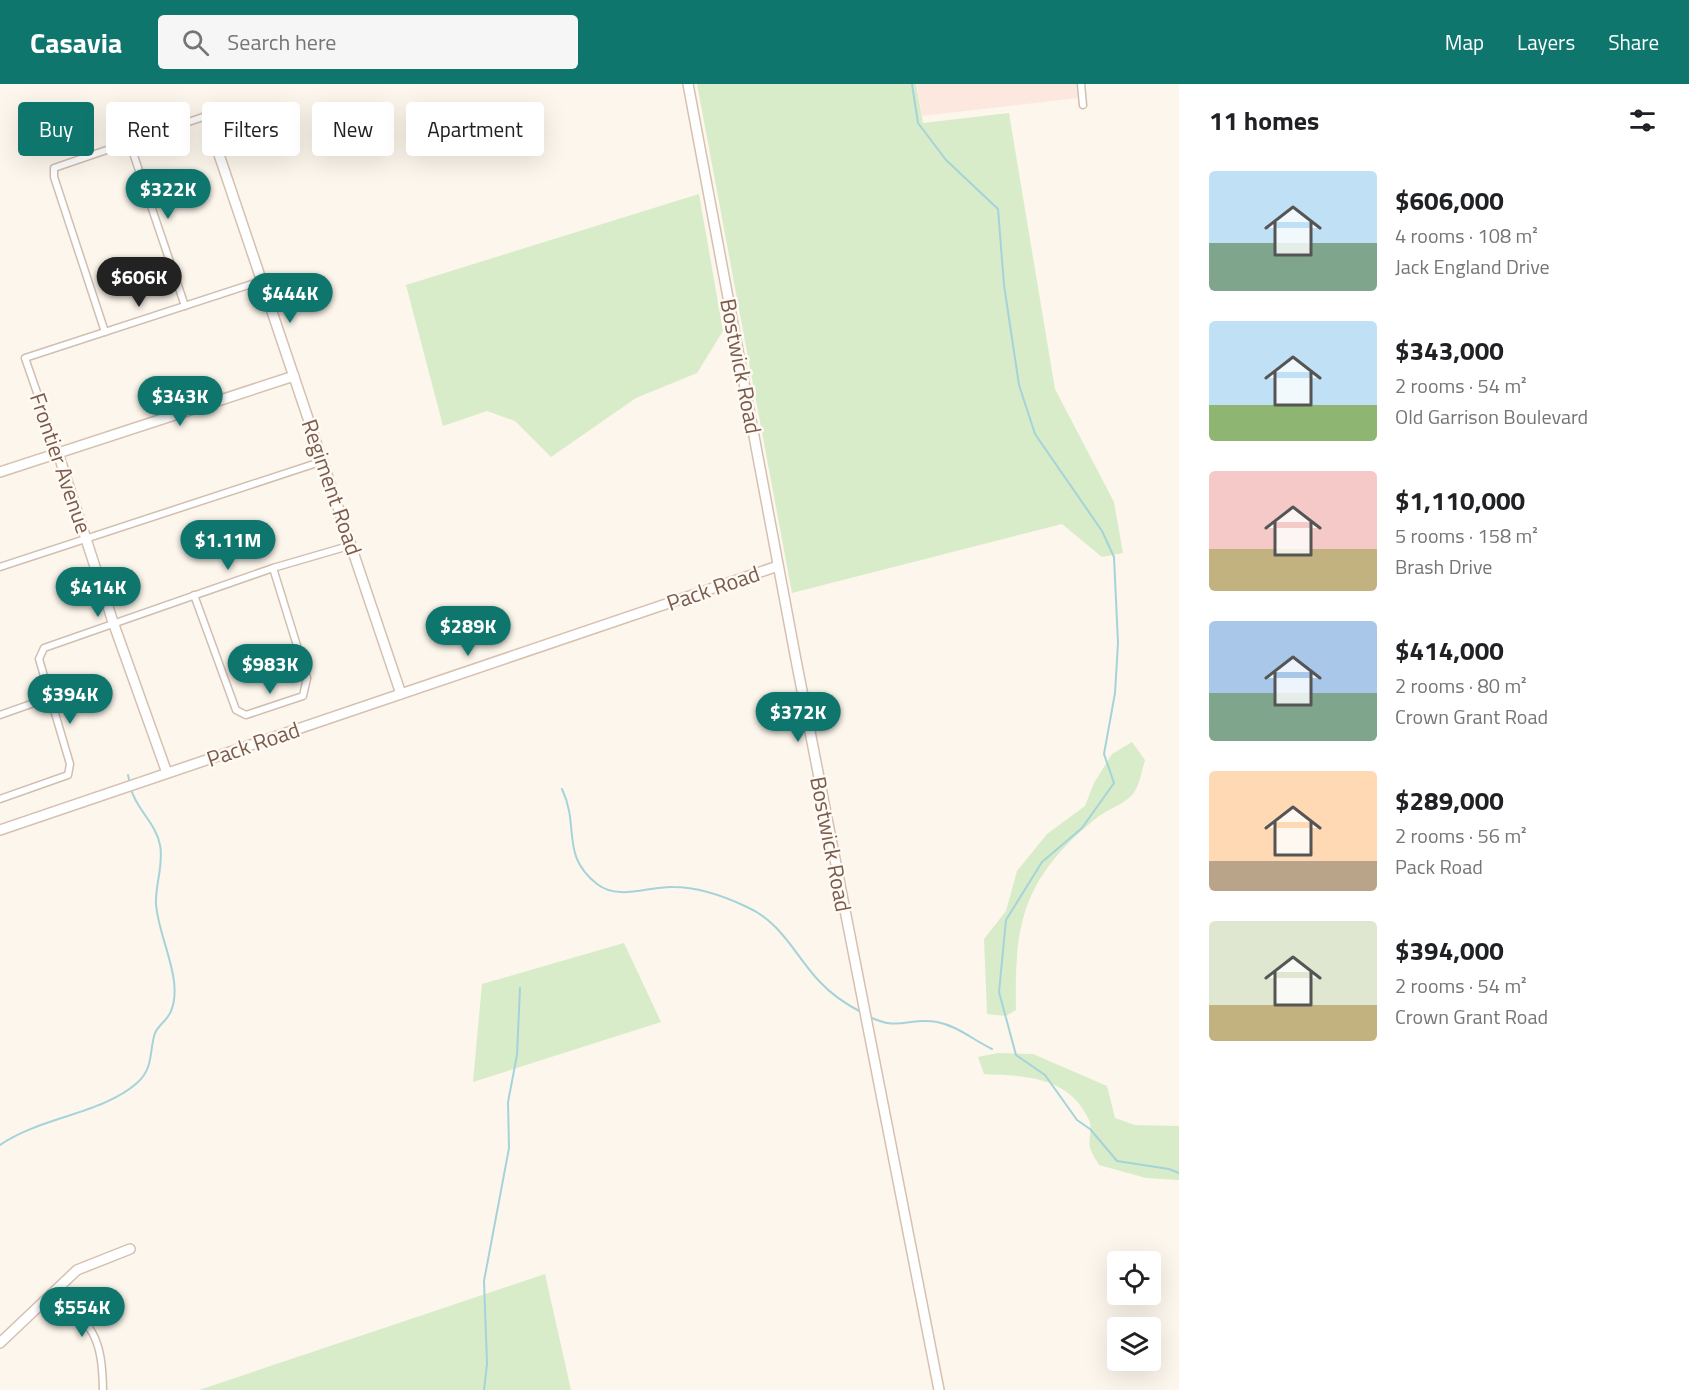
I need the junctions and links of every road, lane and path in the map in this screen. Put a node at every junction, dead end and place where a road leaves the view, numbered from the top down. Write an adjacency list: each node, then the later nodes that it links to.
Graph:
1 (688, 84): 16 (street, Bostwick Road)
2 (1081, 84): 3 (street)
3 (1083, 105)
4 (106, 149): 9 (street)
5 (134, 156): 8 (street)
6 (219, 156): 7 (street, Regiment Road)
7 (261, 281): 8 (street); 10 (street, Regiment Road)
8 (184, 306): 9 (street)
9 (105, 332): 11 (street, Frontier Avenue)
10 (294, 376): 11 (street); 12 (street, Regiment Road)
11 (58, 453): 13 (street); 14 (street, Frontier Avenue)
12 (323, 460): 14 (street); 15 (street, Regiment Road)
13 (0, 471)
14 (87, 538): 17 (street); 20 (street, Frontier Avenue)
15 (352, 545): 18 (street); 21 (street, Regiment Road)
16 (778, 566): 21 (street, Pack Road); 31 (street, Bostwick Road)
17 (0, 567)
18 (273, 568): 19 (street); 19 (street)
19 (194, 595): 20 (street)
20 (113, 622): 22 (street); 24 (street, Frontier Avenue)
21 (401, 694): 24 (street, Pack Road)
22 (48, 698): 23 (street); 25 (street)
23 (0, 714)
24 (167, 773): 26 (street, Pack Road)
25 (0, 799)
26 (0, 830)
27 (130, 1249): 28 (street)
28 (52, 1291): 29 (street); 30 (street)
29 (0, 1343)
30 (103, 1390)
31 (939, 1390)

